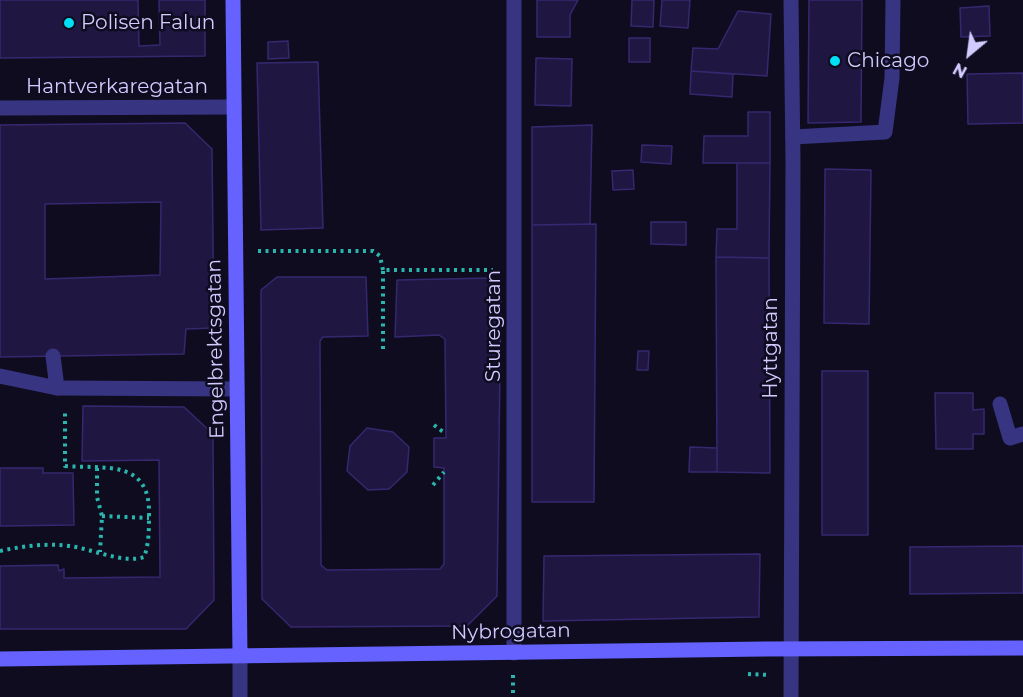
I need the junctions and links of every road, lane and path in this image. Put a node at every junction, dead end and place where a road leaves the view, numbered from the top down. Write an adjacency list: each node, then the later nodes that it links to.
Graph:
1 (233, 0): 5 (street, Engelbrektsgatan)
2 (514, 0): 10 (street, Sturegatan)
3 (791, 0): 7 (street, Hyttgatan)
4 (893, 0): 7 (street)
5 (234, 107): 6 (street, Hantverkaregatan); 8 (street, Engelbrektsgatan)
6 (0, 108)
7 (793, 137): 28 (street, Hyttgatan)
8 (236, 251): 9 (path); 15 (street, Engelbrektsgatan)
9 (383, 270): 10 (path); 11 (path)
10 (515, 271): 29 (street, Sturegatan)
11 (383, 349)
12 (53, 356): 14 (street)
13 (0, 376): 14 (street)
14 (61, 388): 15 (street); 20 (path)
15 (237, 389): 30 (street, Engelbrektsgatan)
16 (1000, 404): 19 (street)
17 (434, 425): 18 (path)
18 (446, 434)
19 (1023, 434)
20 (97, 468): 23 (path); 24 (path)
21 (444, 472): 22 (path)
22 (433, 485)
23 (102, 516): 24 (path); 26 (path)
24 (149, 518): 26 (path)
25 (0, 550): 26 (path)
26 (100, 552)
27 (1023, 648): 28 (street, Nybrogatan)
28 (790, 649): 29 (street, Nybrogatan); 35 (street, Hyttgatan)
29 (514, 653): 30 (street, Nybrogatan)
30 (240, 656): 31 (street, Nybrogatan); 33 (street, Engelbrektsgatan)
31 (0, 659)
32 (513, 675): 34 (path)
33 (240, 697)
34 (513, 697)
35 (791, 697)

